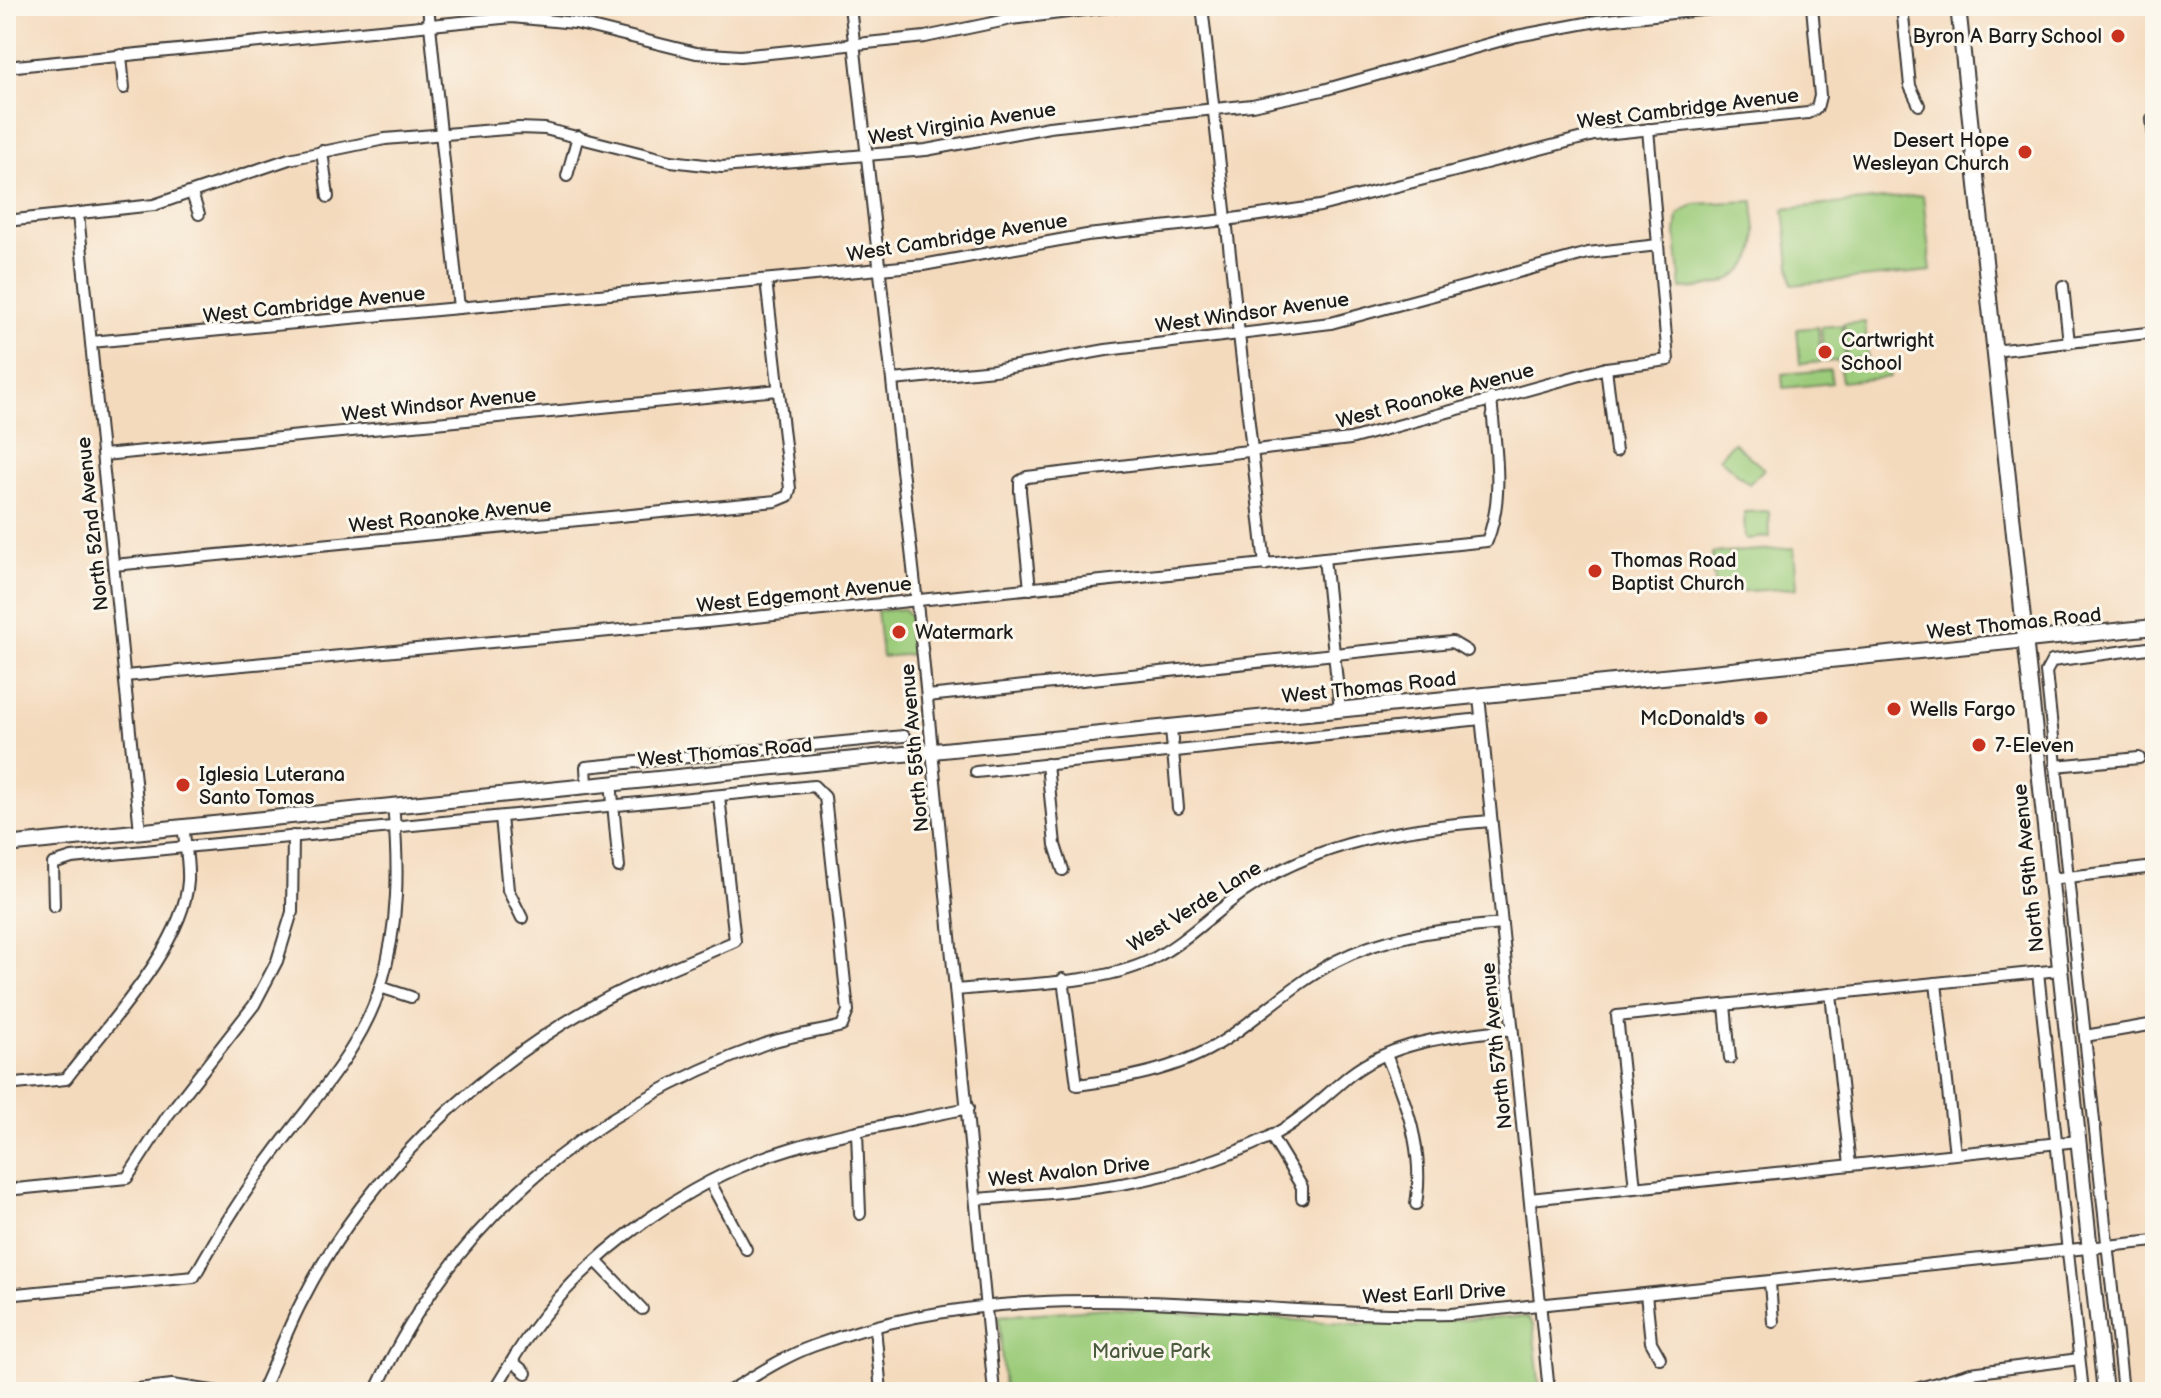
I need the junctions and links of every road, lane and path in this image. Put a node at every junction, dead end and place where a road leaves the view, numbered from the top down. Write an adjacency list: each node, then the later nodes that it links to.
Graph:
1 (428, 6): 9 (street)
2 (850, 6): 10 (street, North 55th Avenue)
3 (1117, 6): 10 (street)
4 (1202, 6): 15 (street)
5 (1739, 6): 15 (street, West Virginia Avenue)
6 (1812, 6): 17 (street, West Cambridge Avenue)
7 (1902, 6): 14 (street)
8 (1958, 6): 39 (main road, North 59th Avenue)
9 (431, 23): 10 (street); 11 (street); 18 (street)
10 (855, 43): 22 (street, North 55th Avenue)
11 (121, 55): 12 (street); 13 (street)
12 (6, 67)
13 (124, 88)
14 (1919, 105)
15 (1214, 110): 22 (street, West Virginia Avenue); 28 (street)
16 (2153, 118): 20 (street)
17 (1648, 129): 28 (street, West Cambridge Avenue); 30 (street)
18 (442, 134): 19 (street, West Virginia Avenue); 21 (street, West Virginia Avenue); 34 (street)
19 (578, 136): 22 (street, West Virginia Avenue); 23 (street)
20 (2155, 148)
21 (322, 151): 24 (street, West Virginia Avenue); 25 (street)
22 (868, 157): 31 (street, North 55th Avenue)
23 (567, 176)
24 (192, 194): 26 (street, West Virginia Avenue); 27 (street)
25 (328, 197)
26 (78, 214): 29 (street, West Virginia Avenue); 37 (street, North 52nd Avenue)
27 (199, 214)
28 (1226, 220): 31 (street, West Cambridge Avenue); 36 (street)
29 (6, 221)
30 (1658, 245): 36 (street, West Windsor Avenue); 40 (street, West Roanoke Avenue)
31 (881, 269): 32 (street, West Cambridge Avenue); 41 (street, North 55th Avenue)
32 (766, 280): 34 (street, West Cambridge Avenue); 42 (street)
33 (2063, 286): 38 (street)
34 (459, 308): 37 (street, West Cambridge Avenue)
35 (2155, 332): 38 (street)
36 (1239, 335): 41 (street, West Windsor Avenue); 44 (street)
37 (91, 342): 46 (street, North 52nd Avenue)
38 (2069, 343): 39 (street)
39 (1994, 351): 53 (main road, North 59th Avenue)
40 (1606, 368): 43 (street, West Roanoke Avenue); 45 (street)
41 (893, 380): 51 (street, North 55th Avenue)
42 (778, 390): 46 (street, West Windsor Avenue); 48 (street, West Roanoke Avenue)
43 (1491, 398): 44 (street, West Roanoke Avenue); 47 (street, West Edgemont Avenue)
44 (1251, 451): 49 (street); 50 (street, West Roanoke Avenue)
45 (1616, 451)
46 (103, 455): 48 (street, North 52nd Avenue)
47 (1324, 558): 49 (street, West Edgemont Avenue); 56 (street)
48 (114, 565): 58 (street, North 52nd Avenue)
49 (1265, 565): 50 (street, West Edgemont Avenue)
50 (1030, 589): 51 (street, West Edgemont Avenue)
51 (917, 601): 58 (street, West Edgemont Avenue); 59 (street, North 55th Avenue)
52 (2155, 627): 53 (main road, West Thomas Road)
53 (2023, 643): 60 (main road, West Thomas Road); 91 (main road, North 59th Avenue)
54 (2155, 647): 57 (street, West Thomas Road)
55 (1467, 651): 56 (street)
56 (1333, 654): 59 (street); 61 (street)
57 (2048, 664): 71 (street, North 59th Avenue)
58 (125, 676): 83 (street, North 52nd Avenue)
59 (927, 696): 67 (street, North 55th Avenue)
60 (1479, 696): 61 (main road, West Thomas Road); 62 (street, North 57th Avenue)
61 (1340, 710): 63 (main road, West Thomas Road)
62 (1481, 719): 66 (street); 80 (street, North 57th Avenue)
63 (1171, 728): 66 (street); 67 (main road, West Thomas Road)
64 (904, 736): 65 (street, West Thomas Road)
65 (852, 741): 69 (street); 74 (street, West Thomas Road)
66 (1173, 751): 70 (street); 78 (street)
67 (933, 753): 69 (main road, West Thomas Road); 100 (street, North 55th Avenue)
68 (2139, 758): 71 (street)
69 (854, 760): 73 (main road, West Thomas Road)
70 (1047, 764): 72 (street); 89 (street)
71 (2055, 766): 90 (street, North 59th Avenue)
72 (976, 772)
73 (611, 782): 74 (main road, West Thomas Road); 77 (street)
74 (587, 784): 76 (main road, West Thomas Road)
75 (719, 796): 77 (street, West Thomas Road); 145 (street); 146 (street, West Thomas Road)
76 (393, 804): 81 (main road, West Thomas Road); 82 (street)
77 (613, 806): 79 (street, West Thomas Road); 87 (street)
78 (1178, 808)
79 (501, 817): 82 (street, West Thomas Road); 93 (street)
80 (1491, 821): 94 (street, North 57th Avenue); 97 (street, West Verde Lane)
81 (183, 826): 83 (main road, West Thomas Road); 86 (street)
82 (395, 826): 84 (street, West Thomas Road); 99 (street)
83 (140, 831): 85 (main road, West Thomas Road)
84 (293, 836): 86 (street, West Thomas Road); 119 (street)
85 (6, 845)
86 (185, 847): 92 (street, West Thomas Road); 109 (street)
87 (619, 867)
88 (2155, 867): 90 (street)
89 (1063, 870)
90 (2066, 878): 91 (street); 106 (street, North 59th Avenue)
91 (2050, 879): 95 (main road, North 59th Avenue)
92 (54, 906)
93 (522, 918)
94 (1501, 924): 97 (street); 105 (street, North 57th Avenue)
95 (2059, 970): 96 (street); 113 (main road, North 59th Avenue)
96 (2038, 972): 98 (street); 114 (street, North 59th Avenue)
97 (1063, 979): 100 (street, West Verde Lane)
98 (1936, 983): 101 (street); 115 (street)
99 (380, 987): 102 (street); 133 (street)
100 (957, 990): 110 (street, North 55th Avenue)
101 (1831, 994): 103 (street); 116 (street)
102 (411, 997)
103 (1725, 1005): 108 (street); 118 (street)
104 (2155, 1024): 106 (street)
105 (1512, 1029): 107 (street, West Avalon Drive); 122 (street, North 57th Avenue)
106 (2085, 1036): 126 (street, North 59th Avenue)
107 (1386, 1055): 112 (street, West Avalon Drive); 123 (street)
108 (1730, 1058)
109 (6, 1085)
110 (968, 1108): 111 (street); 121 (street, North 55th Avenue)
111 (857, 1132): 117 (street); 124 (street)
112 (1271, 1136): 120 (street); 121 (street, West Avalon Drive)
113 (2078, 1141): 114 (street); 128 (main road, North 59th Avenue)
114 (2056, 1143): 115 (street); 129 (street, North 59th Avenue)
115 (1955, 1154): 116 (street)
116 (1850, 1165): 118 (street)
117 (710, 1182): 127 (street); 130 (street)
118 (1635, 1188): 122 (street)
119 (6, 1190)
120 (1302, 1198)
121 (976, 1199): 134 (street, North 55th Avenue)
122 (1530, 1199): 135 (street, North 57th Avenue)
123 (1416, 1204)
124 (860, 1214)
125 (2155, 1241): 126 (street, West Earll Drive)
126 (2107, 1248): 128 (street, West Earll Drive); 155 (street, North 59th Avenue)
127 (746, 1249)
128 (2089, 1249): 129 (street, West Earll Drive); 154 (main road, North 59th Avenue)
129 (2068, 1251): 131 (street, West Earll Drive); 140 (street, North 59th Avenue)
130 (597, 1262): 136 (street); 141 (street)
131 (1770, 1283): 132 (street, West Earll Drive); 137 (street)
132 (1646, 1294): 135 (street, West Earll Drive); 139 (street)
133 (6, 1295)
134 (985, 1306): 135 (street, West Earll Drive); 138 (street, West Earll Drive); 150 (street, North 55th Avenue)
135 (1540, 1306): 151 (street, North 57th Avenue)
136 (642, 1309)
137 (1773, 1322)
138 (875, 1327): 148 (street, West Earll Drive); 149 (street)
139 (1660, 1358)
140 (2079, 1359): 152 (street); 153 (street, North 59th Avenue)
141 (513, 1362): 142 (street); 147 (street)
142 (526, 1373)
143 (112, 1392): 144 (street)
144 (219, 1392)
145 (261, 1392)
146 (375, 1392)
147 (493, 1392)
148 (728, 1392)
149 (881, 1392)
150 (994, 1392)
151 (1549, 1392)
152 (1906, 1392)
153 (2083, 1392)
154 (2105, 1392)
155 (2123, 1392)

